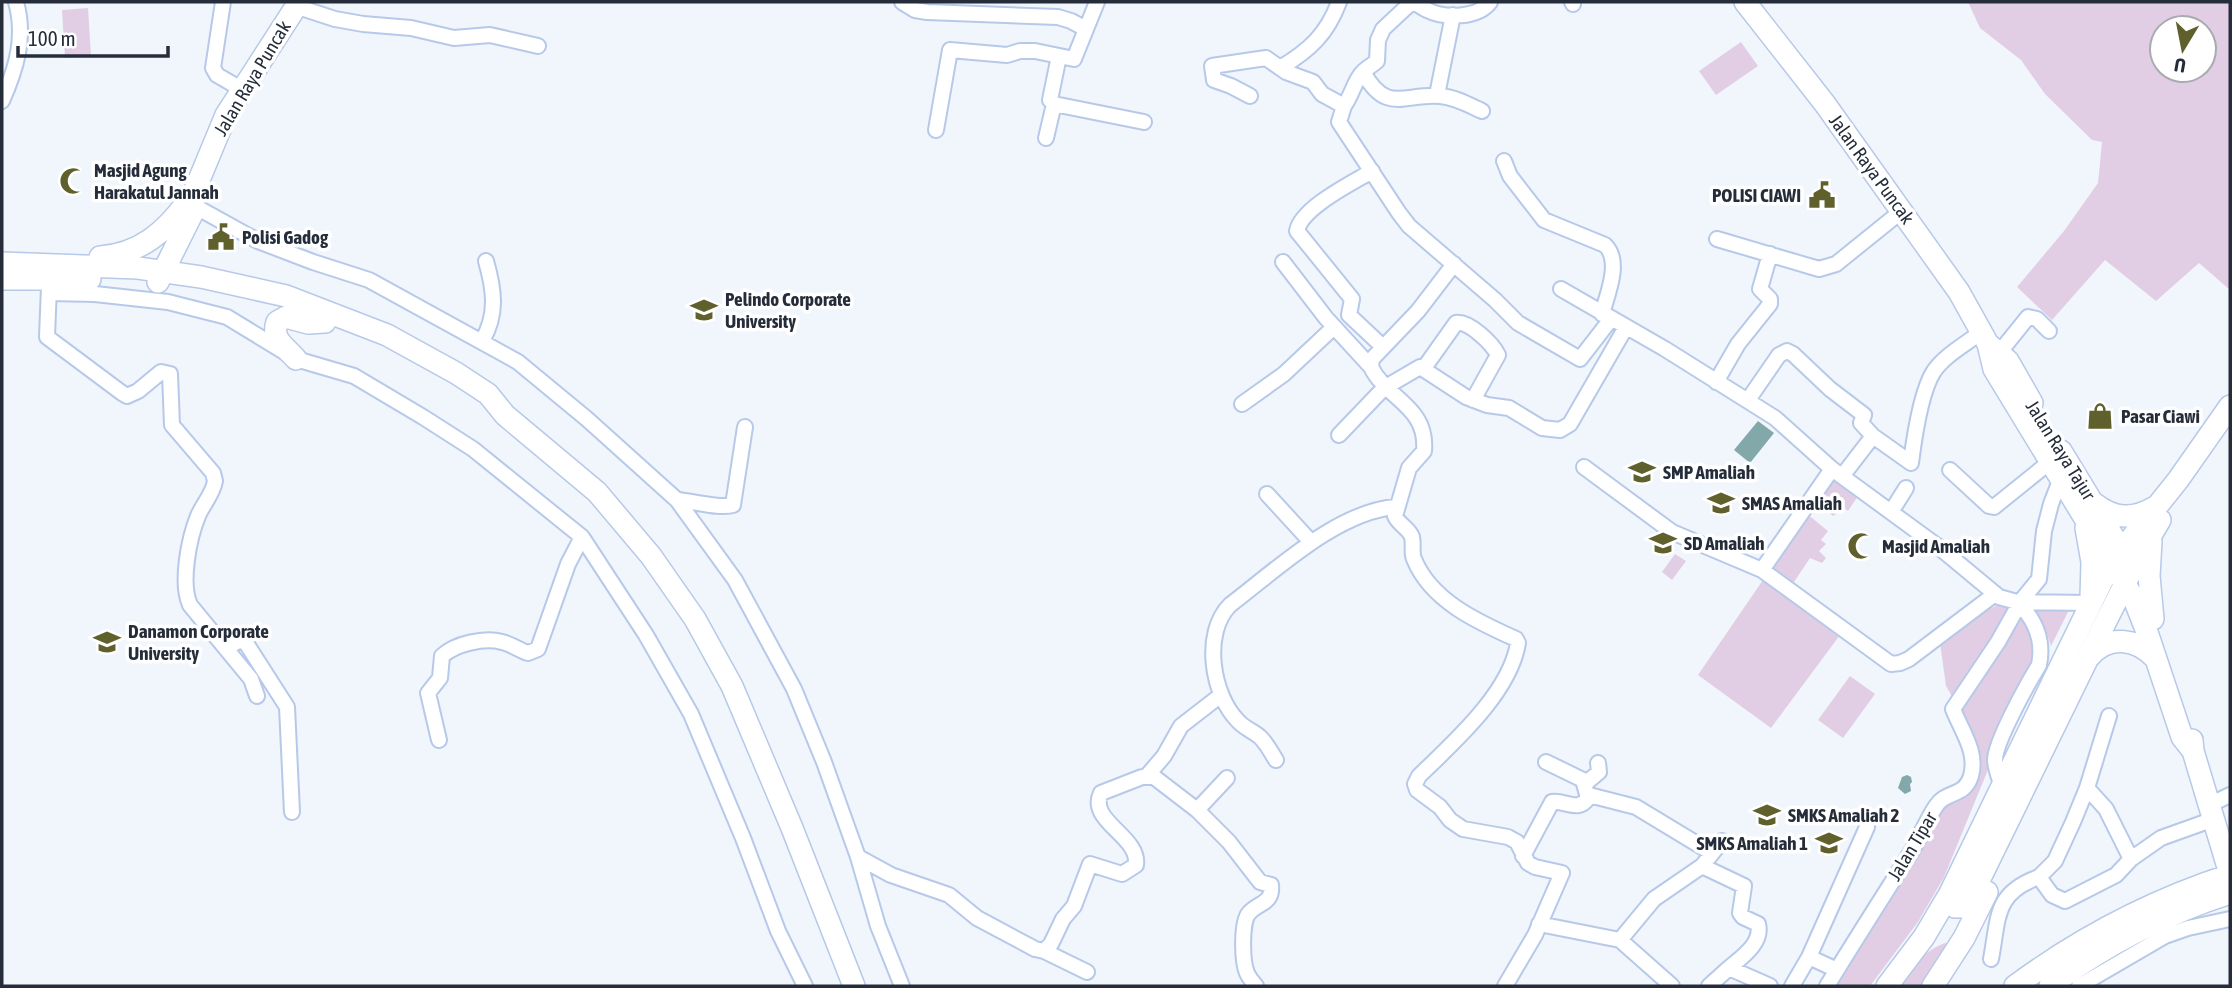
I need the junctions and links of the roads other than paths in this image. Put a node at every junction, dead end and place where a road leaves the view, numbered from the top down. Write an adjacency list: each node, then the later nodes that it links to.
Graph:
1 (16, 2): 19 (street)
2 (223, 2): 16 (street)
3 (902, 2): 11 (street)
4 (1097, 2): 11 (street)
5 (1339, 2): 14 (street)
6 (1411, 2): 10 (street); 15 (street)
7 (1490, 2): 10 (street)
8 (1745, 2): 29 (highway, Jalan Raya Puncak)
9 (297, 4): 12 (street); 16 (highway, Jalan Raya Puncak)
10 (1453, 15): 17 (street)
11 (1086, 29): 13 (street)
12 (538, 46)
13 (1059, 56): 20 (street); 24 (street)
14 (1280, 68): 18 (street); 21 (street)
15 (1363, 72): 17 (street); 21 (street)
16 (243, 90): 28 (highway, Jalan Raya Puncak)
17 (1437, 95): 22 (street)
18 (1250, 96)
19 (2, 101)
20 (1054, 104): 23 (street); 25 (street)
21 (1344, 106): 27 (street)
22 (1482, 111)
23 (1144, 122)
24 (936, 130)
25 (1046, 138)
26 (1504, 161): 42 (street)
27 (1372, 171): 36 (street); 49 (street)
28 (192, 200): 31 (highway, Jalan Raya Puncak); 40 (highway); 47 (street)
29 (1903, 210): 32 (street); 48 (highway, Jalan Raya Puncak)
30 (1717, 239): 32 (street)
31 (175, 244): 37 (highway, Jalan Raya Puncak); 38 (highway)
32 (1770, 254): 55 (street)
33 (486, 261): 47 (street)
34 (1283, 262): 44 (street)
35 (2, 263): 40 (highway)
36 (1454, 264): 42 (street); 49 (street)
37 (160, 277): 38 (highway); 40 (highway); 43 (highway)
38 (201, 277): 61 (highway)
39 (2, 279): 40 (highway)
40 (47, 279): 50 (street); 86 (street)
41 (1561, 289): 42 (street)
42 (1606, 316): 45 (street)
43 (325, 322): 50 (highway); 61 (highway)
44 (1334, 327): 52 (street); 59 (street)
45 (1626, 327): 54 (street); 55 (street)
46 (2049, 331): 48 (street)
47 (482, 341): 72 (street)
48 (1989, 343): 65 (street); 68 (highway, Jalan Raya Tajur); 75 (highway, Jalan Raya Tajur)
49 (1383, 347): 52 (street)
50 (296, 359): 78 (street)
51 (1586, 363): 54 (street)
52 (1371, 367): 56 (street)
53 (1424, 368): 56 (street); 57 (street); 57 (street)
54 (1599, 372): 57 (street)
55 (1716, 382): 58 (street)
56 (1384, 388): 64 (street); 74 (street)
57 (1473, 400)
58 (1748, 400): 65 (street); 69 (street)
59 (1242, 404)
60 (2230, 406): 73 (highway)
61 (505, 415): 130 (highway)
62 (2230, 425): 77 (highway)
63 (745, 427): 72 (street)
64 (1339, 435)
65 (1873, 436): 69 (street)
66 (1584, 467): 81 (street)
67 (1950, 470): 68 (street)
68 (2056, 470): 75 (highway, Jalan Raya Tajur); 83 (street)
69 (1838, 472): 76 (street); 81 (street)
70 (1906, 488): 76 (street)
71 (1267, 494): 79 (street)
72 (677, 500): 111 (street)
73 (2157, 506): 75 (highway); 80 (highway)
74 (1396, 507): 79 (street); 110 (street)
75 (2089, 510): 80 (highway, Jalan Raya Tajur); 84 (highway)
76 (1891, 512): 82 (street)
77 (2152, 532): 80 (highway); 85 (highway)
78 (582, 537): 92 (street); 129 (street)
79 (1311, 541): 89 (street)
80 (2123, 567): 84 (highway); 85 (highway, Jalan Raya Tajur); 87 (highway, Jalan Raya Tajur); 88 (highway)
81 (1762, 570): 82 (street)
82 (1995, 594): 83 (street)
83 (2019, 602): 84 (street); 100 (street); 127 (street, Jalan Tipar)
84 (2090, 603): 100 (highway)
85 (2153, 619): 94 (highway, Jalan Raya Tajur)
86 (226, 649): 90 (street); 105 (street)
87 (2156, 659): 88 (highway); 94 (highway, Jalan Raya Tajur)
88 (2087, 660): 93 (highway)
89 (1221, 695): 95 (street); 98 (street)
90 (257, 696)
91 (2109, 716): 101 (street)
92 (439, 740)
93 (2043, 751): 116 (highway); 122 (highway)
94 (2193, 751): 106 (highway, Jalan Raya Tajur)
95 (1276, 760)
96 (1546, 762): 102 (street)
97 (1598, 764): 102 (street)
98 (1146, 777): 104 (street); 123 (street)
99 (1227, 778): 104 (street)
100 (2003, 787): 116 (highway)
101 (2087, 788): 112 (street); 115 (street)
102 (1587, 789): 109 (street); 110 (street)
103 (2230, 795): 106 (street)
104 (1197, 810): 132 (street)
105 (292, 812)
106 (2214, 818): 112 (street); 114 (highway, Jalan Raya Tajur)
107 (1867, 827): 124 (street)
108 (1722, 841): 109 (street)
109 (1712, 853): 113 (street)
110 (1523, 856): 119 (street)
111 (858, 857): 123 (street); 131 (street)
112 (2131, 859): 115 (street)
113 (1702, 866): 121 (street); 126 (street)
114 (2230, 874): 141 (highway)
115 (2039, 877): 125 (street)
116 (1950, 893): 120 (highway)
117 (2230, 893): 142 (highway)
118 (2230, 919): 143 (street)
119 (1539, 924): 121 (street); 133 (street)
120 (1931, 925): 122 (highway); 139 (highway)
121 (1620, 940): 134 (street)
122 (1962, 941): 140 (highway)
123 (1044, 951): 128 (street)
124 (1809, 957): 127 (street); 137 (street)
125 (1991, 959)
126 (1728, 968): 135 (street); 136 (street)
127 (1837, 970): 138 (street, Jalan Tipar)
128 (1087, 972)
129 (805, 986)
130 (854, 986)
131 (902, 986)
132 (1256, 986)
133 (1505, 986)
134 (1672, 986)
135 (1709, 986)
136 (1770, 986)
137 (1792, 986)
138 (1827, 986)
139 (1886, 986)
140 (1933, 986)
141 (2015, 986)
142 (2050, 986)
143 (2079, 986)

